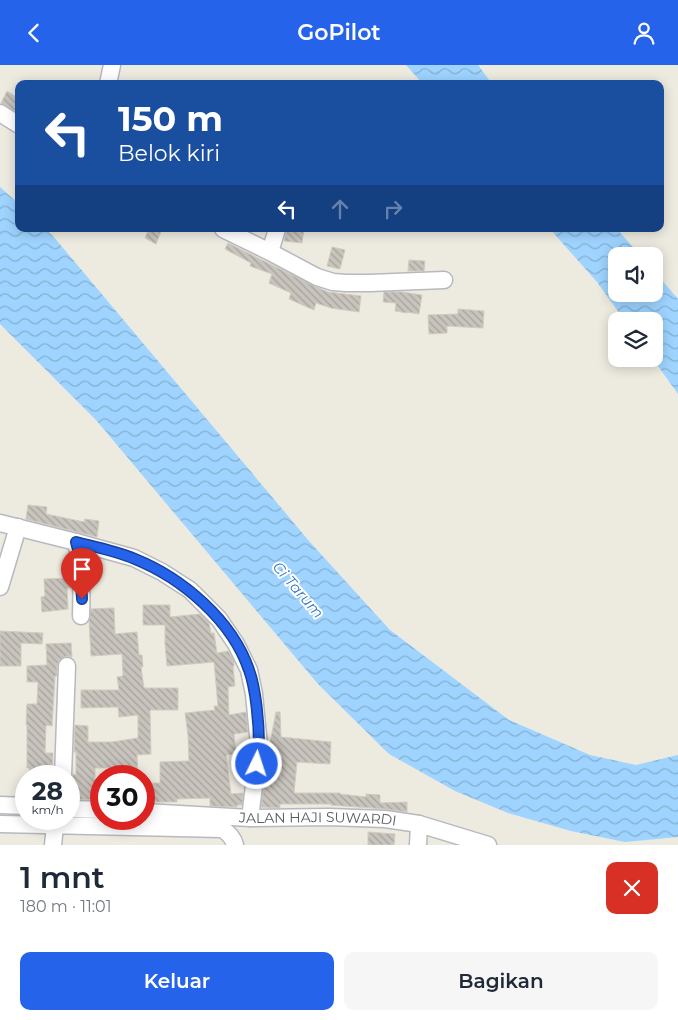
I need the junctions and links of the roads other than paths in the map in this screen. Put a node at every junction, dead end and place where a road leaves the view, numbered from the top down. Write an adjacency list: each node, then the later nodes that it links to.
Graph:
1 (112, 65): 2 (street)
2 (109, 80)
3 (0, 113): 4 (street)
4 (15, 122)
5 (229, 232): 7 (street)
6 (276, 232): 7 (street)
7 (270, 252): 8 (street)
8 (444, 280)
9 (0, 523): 10 (street)
10 (18, 527): 11 (street); 12 (street)
11 (76, 542): 13 (street); 19 (street)
12 (0, 587)
13 (81, 616)
14 (67, 666): 15 (street)
15 (63, 765)
16 (0, 805): 17 (street)
17 (15, 806)
18 (155, 813): 19 (street, JALAN HAJI SUWARDI)
19 (250, 818): 22 (street, JALAN HAJI SUWARDI)
20 (0, 824): 21 (street)
21 (15, 824)
22 (419, 824): 25 (street, JALAN HAJI SUWARDI); 28 (street)
23 (80, 826): 27 (street)
24 (54, 830): 26 (street)
25 (445, 839): 29 (street, JALAN HAJI SUWARDI)
26 (53, 845)
27 (234, 845)
28 (418, 845)
29 (488, 845)

